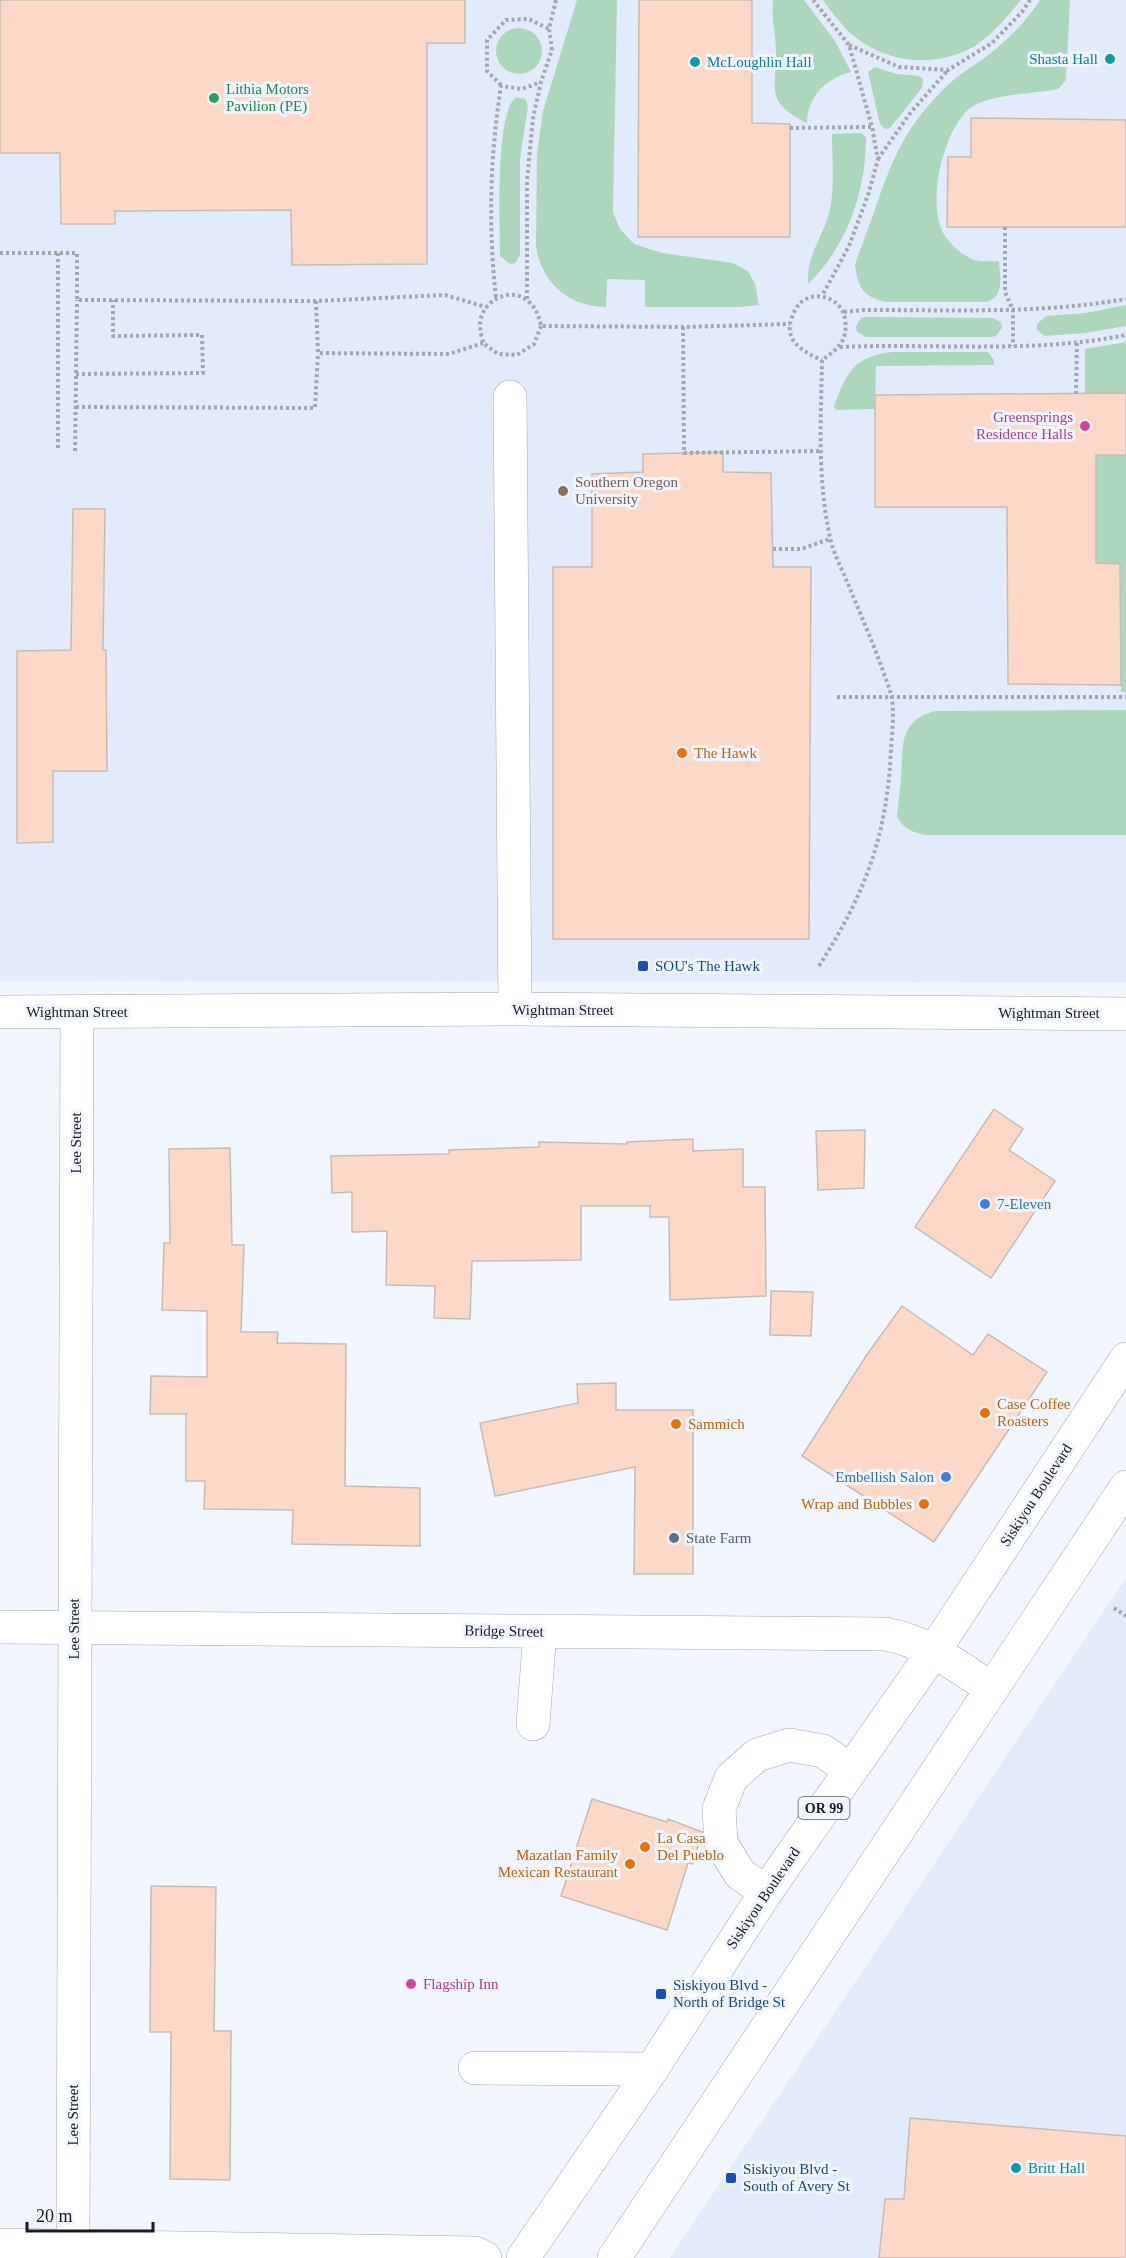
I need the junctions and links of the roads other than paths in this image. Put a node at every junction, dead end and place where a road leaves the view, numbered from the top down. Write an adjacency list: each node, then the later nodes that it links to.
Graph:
1 (510, 397): 2 (street)
2 (515, 1009): 4 (street, Wightman Street); 5 (street, Wightman Street)
3 (0, 1012): 4 (street, Wightman Street)
4 (76, 1012): 9 (street, Lee Street)
5 (1126, 1014)
6 (1126, 1359): 11 (street, Siskiyou Boulevard / OR 99)
7 (1126, 1487): 12 (street)
8 (0, 1627): 9 (street, Bridge Street)
9 (74, 1627): 10 (street, Bridge Street); 19 (street, Lee Street)
10 (540, 1631): 11 (street, Bridge Street); 13 (street)
11 (934, 1650): 12 (street, Bridge Street); 14 (street, Siskiyou Boulevard / OR 99)
12 (992, 1689): 22 (street)
13 (533, 1724)
14 (850, 1770): 15 (street, Siskiyou Boulevard / OR 99); 15 (street)
15 (766, 1892): 17 (street, Siskiyou Boulevard / OR 99)
16 (475, 2068): 17 (street)
17 (652, 2069): 21 (street, Siskiyou Boulevard / OR 99)
18 (0, 2245): 19 (street)
19 (73, 2246): 20 (street)
20 (485, 2258)
21 (523, 2258)
22 (614, 2258)

